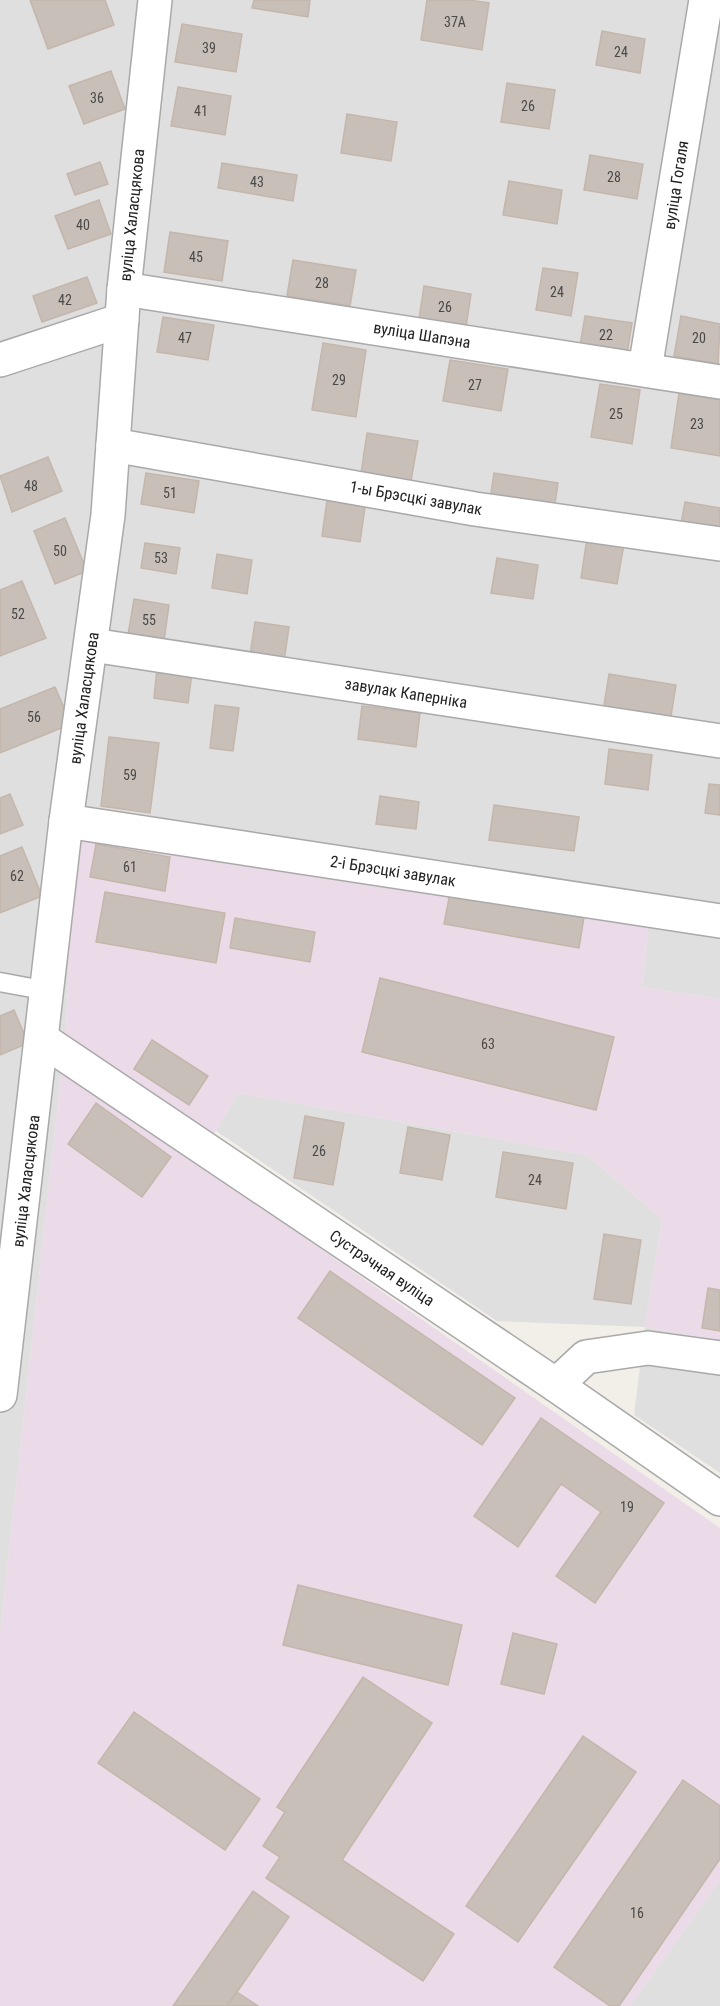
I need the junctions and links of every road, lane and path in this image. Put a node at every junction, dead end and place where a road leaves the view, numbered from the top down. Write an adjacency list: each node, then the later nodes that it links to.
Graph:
1 (155, 0): 3 (street, вуліца Халасцякова)
2 (706, 0): 5 (street, вуліца Гогаля)
3 (123, 305): 4 (street); 5 (street, вуліца Шапэна); 7 (street, вуліца Халасцякова)
4 (0, 360)
5 (645, 369): 6 (street, вуліца Шапэна)
6 (720, 382)
7 (113, 445): 8 (street, 1-ы Брэсцкі завулак); 9 (street, вуліца Халасцякова)
8 (720, 544)
9 (92, 645): 10 (street, завулак Каперніка); 11 (street, вуліца Халасцякова)
10 (720, 741)
11 (66, 821): 12 (street, 2-і Брэсцкі завулак); 14 (street, вуліца Халасцякова)
12 (720, 921)
13 (0, 982): 14 (lane)
14 (48, 991): 15 (street, вуліца Халасцякова)
15 (43, 1040): 17 (street, Сустрэчная вуліца); 18 (street, вуліца Халасцякова)
16 (720, 1358): 17 (street)
17 (556, 1385): 19 (street, Сустрэчная вуліца)
18 (0, 1395)
19 (720, 1499)

